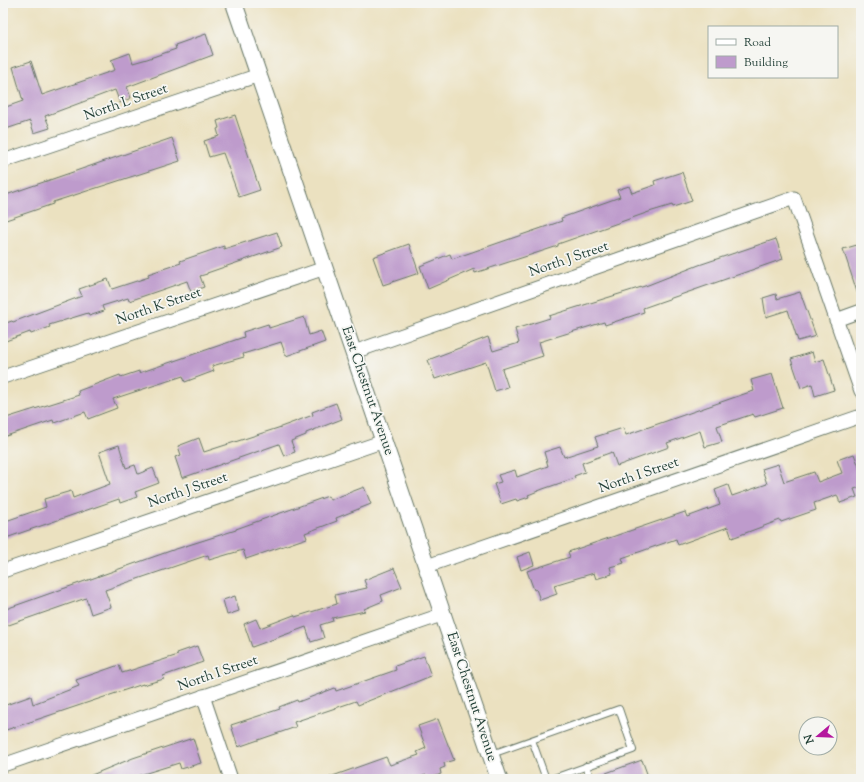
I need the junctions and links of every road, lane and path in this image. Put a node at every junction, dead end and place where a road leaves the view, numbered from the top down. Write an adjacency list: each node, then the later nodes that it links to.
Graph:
1 (234, 3): 2 (street, East Chestnut Avenue)
2 (259, 75): 3 (street, North L Street); 4 (street, East Chestnut Avenue)
3 (3, 161)
4 (326, 268): 7 (street, East Chestnut Avenue); 8 (street, North K Street)
5 (861, 311): 6 (street)
6 (836, 320): 7 (street, North J Street); 9 (street)
7 (354, 352): 11 (street, East Chestnut Avenue)
8 (3, 377)
9 (861, 391)
10 (861, 416): 12 (street, North I Street)
11 (384, 441): 12 (street, East Chestnut Avenue); 13 (street, North J Street)
12 (427, 566): 14 (street, East Chestnut Avenue)
13 (3, 571)
14 (444, 614): 15 (street, North I Street); 17 (street, East Chestnut Avenue)
15 (203, 696): 18 (street, North I Street); 20 (street)
16 (532, 740): 17 (lane); 19 (lane); 22 (lane)
17 (490, 754): 21 (street, East Chestnut Avenue)
18 (3, 765)
19 (586, 766): 23 (lane); 24 (lane)
20 (231, 779)
21 (499, 779)
22 (546, 779)
23 (551, 779)
24 (591, 779)

